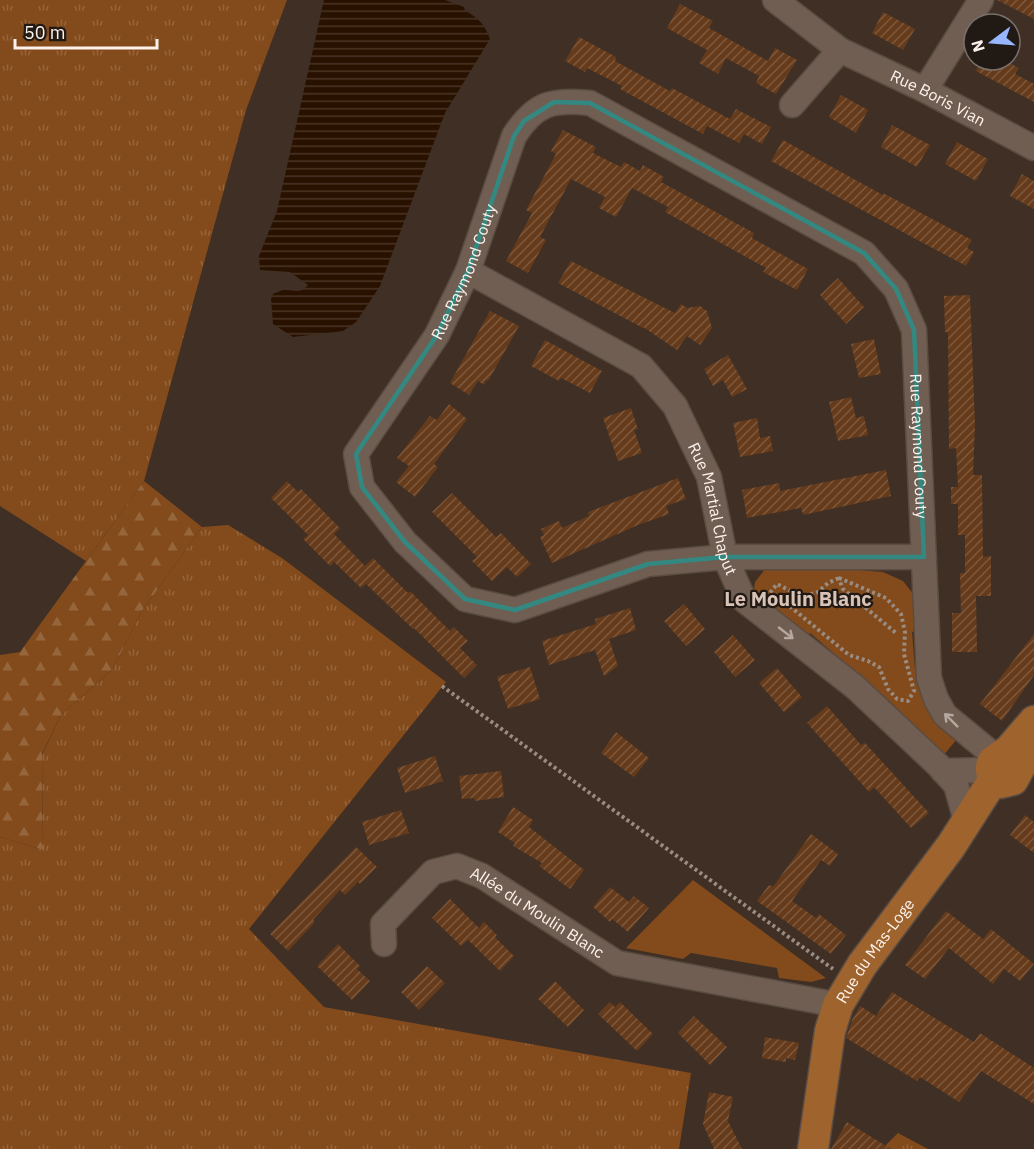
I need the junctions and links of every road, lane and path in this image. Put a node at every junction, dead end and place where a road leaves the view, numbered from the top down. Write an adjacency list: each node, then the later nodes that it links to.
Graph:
1 (775, 0): 3 (street, Rue Boris Vian)
2 (981, 0): 4 (street)
3 (840, 50): 4 (street, Rue Boris Vian); 5 (street)
4 (925, 90): 6 (street, Rue Boris Vian)
5 (792, 105)
6 (1034, 148)
7 (468, 271): 8 (street, Rue Martial Chaput); 8 (street, Rue Raymond Couty); 9 (street, Rue Raymond Couty)
8 (725, 557): 10 (street, Rue Raymond Couty); 15 (street, Rue Martial Chaput, one-way to 15)
9 (924, 557): 10 (street, Rue Raymond Couty); 14 (street, Rue Raymond Couty, one-way to 9)
10 (836, 567): 10 (path); 11 (path)
11 (896, 633)
12 (442, 686): 18 (path)
13 (1034, 721): 14 (main road, Rue du Mas-Loge)
14 (1011, 766): 15 (street); 16 (main road, Rue du Mas-Loge)
15 (943, 771): 16 (street, Rue Martial Chaput)
16 (967, 824): 18 (main road, Rue du Mas-Loge)
17 (384, 944): 18 (street, Allée du Moulin Blanc)
18 (844, 993): 19 (main road, Rue du Mas-Loge)
19 (813, 1149)

